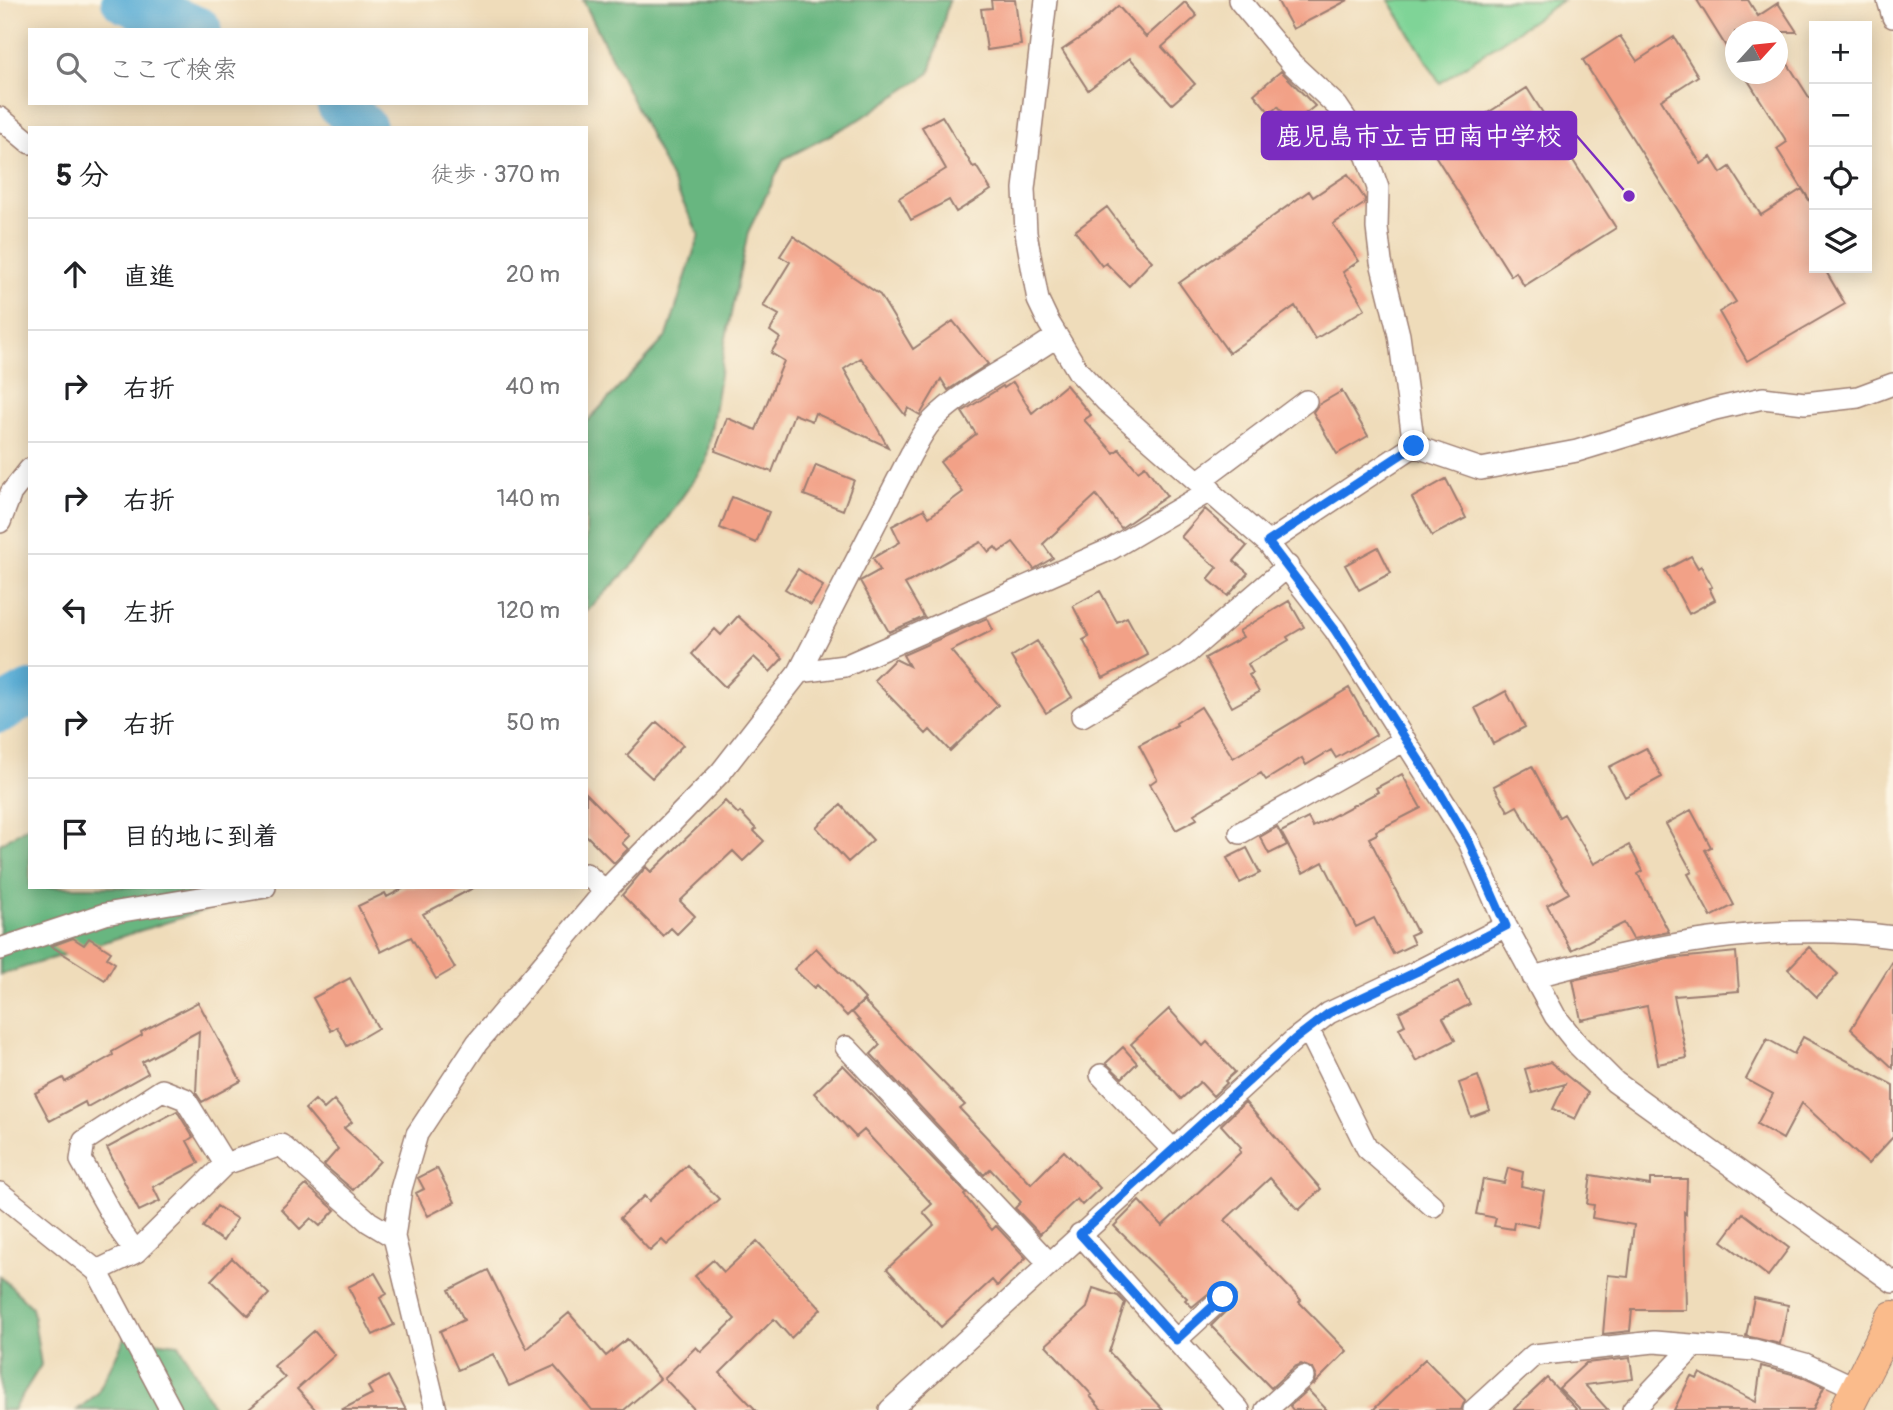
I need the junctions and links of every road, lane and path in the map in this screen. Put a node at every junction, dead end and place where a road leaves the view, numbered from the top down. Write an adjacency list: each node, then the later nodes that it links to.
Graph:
1 (1046, 0): 7 (street)
2 (1239, 0): 10 (street)
3 (1888, 0): 4 (street)
4 (1893, 17)
5 (0, 118): 6 (street)
6 (28, 141)
7 (1057, 336): 12 (street); 16 (street)
8 (1893, 384): 10 (street)
9 (1306, 401): 12 (street)
10 (1414, 446): 14 (street)
11 (28, 472): 13 (street)
12 (1205, 485): 14 (street); 16 (street)
13 (0, 522)
14 (1268, 542): 15 (street)
15 (1288, 566): 17 (street); 18 (street)
16 (799, 672): 22 (street)
17 (1082, 716)
18 (1405, 740): 19 (street); 23 (street)
19 (1240, 833)
20 (588, 876): 22 (street)
21 (253, 889): 25 (street)
22 (605, 891): 35 (street)
23 (1506, 926): 26 (street); 27 (street)
24 (1893, 937): 26 (street)
25 (0, 949)
26 (1533, 976): 39 (street)
27 (1308, 1029): 30 (street); 33 (street)
28 (846, 1047): 37 (street)
29 (1101, 1075): 30 (street)
30 (1173, 1150): 34 (street)
31 (225, 1164): 35 (street); 36 (street); 36 (street)
32 (0, 1193): 38 (street)
33 (1433, 1206)
34 (1080, 1234): 37 (street); 42 (street)
35 (394, 1237): 47 (street)
36 (136, 1252): 38 (street)
37 (1049, 1263): 48 (street)
38 (97, 1271): 46 (street)
39 (1893, 1282)
40 (1223, 1297): 42 (street)
41 (1893, 1317): 45 (main road)
42 (1176, 1340): 49 (street)
43 (1694, 1346): 45 (street); 51 (street); 52 (street)
44 (1303, 1377): 50 (street)
45 (1852, 1399)
46 (171, 1410)
47 (436, 1410)
48 (890, 1410)
49 (1239, 1410)
50 (1266, 1410)
51 (1474, 1410)
52 (1633, 1410)

